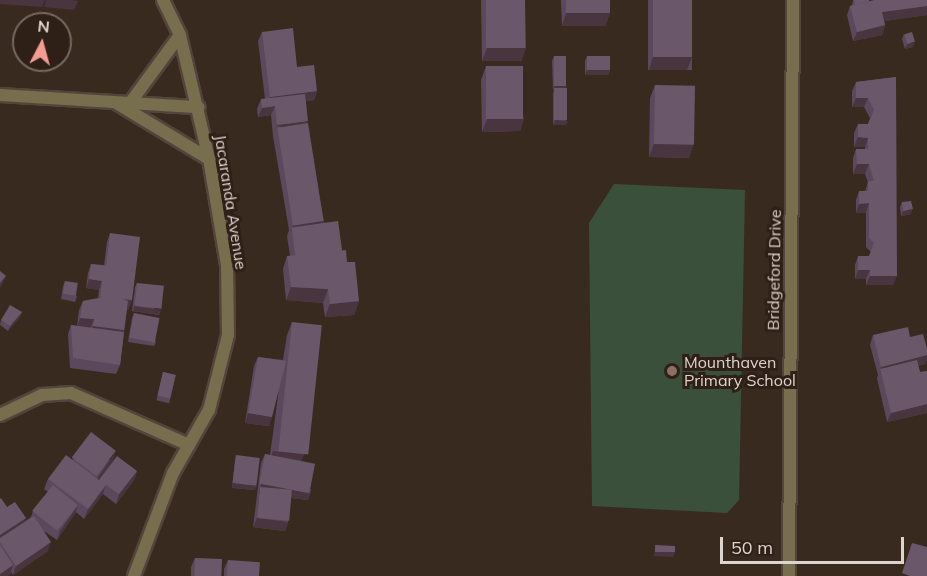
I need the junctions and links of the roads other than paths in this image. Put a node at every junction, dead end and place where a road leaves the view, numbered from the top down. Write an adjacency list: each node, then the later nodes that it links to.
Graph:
1 (163, 0): 3 (street, Jacaranda Avenue)
2 (793, 0): 12 (street, Bridgeford Drive)
3 (180, 35): 6 (street); 7 (street, Jacaranda Avenue)
4 (0, 95): 5 (street)
5 (114, 102): 6 (street); 8 (street)
6 (130, 103): 7 (street)
7 (199, 107): 8 (street, Jacaranda Avenue)
8 (209, 159): 10 (street, Jacaranda Avenue)
9 (0, 415): 10 (street)
10 (189, 445): 11 (street, Jacaranda Avenue)
11 (134, 576)
12 (789, 576)

